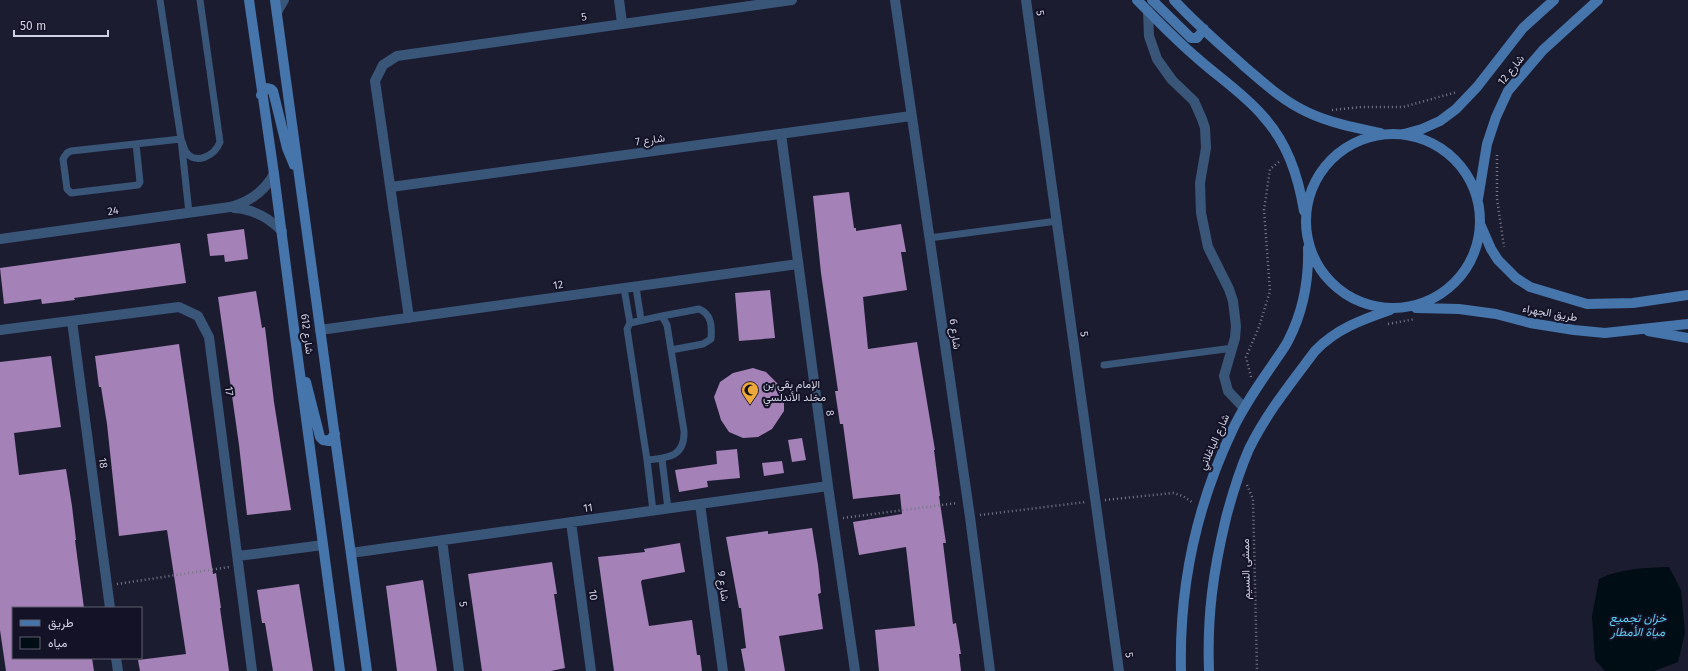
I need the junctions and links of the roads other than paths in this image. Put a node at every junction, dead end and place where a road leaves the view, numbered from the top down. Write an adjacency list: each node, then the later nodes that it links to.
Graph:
1 (160, 0): 24 (lane)
2 (200, 0): 24 (lane)
3 (249, 0): 19 (street, شارع 612)
4 (275, 0): 16 (street, شارع 612)
5 (284, 0): 16 (street)
6 (619, 0): 17 (street)
7 (792, 0): 17 (street, 5)
8 (895, 0): 20 (street, شارع 6)
9 (1026, 0): 32 (street, 5)
10 (1137, 0): 15 (street)
11 (1152, 0): 18 (street)
12 (1174, 0): 18 (street)
13 (1554, 0): 23 (street, شارع 12)
14 (1598, 0): 29 (street, شارع 12)
15 (1148, 11): 33 (street); 56 (street)
16 (277, 12): 27 (street, شارع 612)
17 (622, 23): 28 (street, 5)
18 (1204, 29): 22 (street)
19 (261, 94): 26 (street, شارع 612); 27 (street)
20 (911, 116): 21 (street, شارع 7); 36 (street, شارع 6)
21 (781, 134): 28 (street, شارع 7); 39 (street, 8)
22 (1386, 134): 23 (street); 33 (street)
23 (1402, 135): 29 (street)
24 (181, 139): 25 (lane); 31 (lane)
25 (136, 144): 25 (lane)
26 (274, 174): 30 (street, 24); 35 (street, شارع 612)
27 (300, 179): 53 (street, شارع 612)
28 (391, 187): 46 (street)
29 (1477, 201): 34 (street)
30 (230, 207): 31 (street, 24); 35 (street, 24)
31 (189, 213): 38 (street, 24)
32 (1057, 221): 36 (lane); 83 (street, 5)
33 (1306, 222): 37 (street, شارع الباغلاني)
34 (1480, 223): 42 (street, طريق الجهراء); 43 (street)
35 (282, 231): 55 (street, شارع 612)
36 (929, 238): 82 (street, شارع 6)
37 (1307, 238): 44 (street); 59 (street, شارع الباغلاني)
38 (0, 239)
39 (798, 264): 40 (street, 12); 63 (street, 8)
40 (636, 287): 41 (street, 12); 47 (lane)
41 (624, 288): 46 (street, 12); 49 (lane)
42 (1688, 295)
43 (1408, 307): 44 (street); 51 (street, طريق الجهراء)
44 (1395, 309): 85 (street)
45 (662, 316): 47 (lane); 57 (lane); 57 (lane)
46 (409, 318): 53 (street, 12)
47 (641, 320): 49 (lane)
48 (72, 321): 52 (street, 17); 71 (street, 17); 72 (street, 18)
49 (630, 323): 62 (lane)
50 (1688, 324): 51 (street, طريق الجهراء)
51 (1636, 329): 54 (street)
52 (0, 330)
53 (320, 330): 60 (street, شارع 612)
54 (1688, 338)
55 (296, 344): 60 (street); 69 (street, شارع 612)
56 (1233, 348): 58 (lane); 59 (street)
57 (671, 350): 61 (lane)
58 (1104, 365)
59 (1244, 408): 84 (street, شارع الباغلاني)
60 (334, 434): 70 (street, شارع 612)
61 (662, 459): 62 (lane); 65 (lane)
62 (647, 460): 66 (lane)
63 (828, 486): 64 (street, 11); 81 (street, 8)
64 (700, 504): 65 (street, 11); 80 (street, شارع 9)
65 (668, 509): 66 (street, 11)
66 (653, 511): 67 (street, 11)
67 (571, 522): 68 (street, 11); 79 (street, 10)
68 (442, 540): 70 (street, 11); 78 (street, 5)
69 (323, 545): 71 (street); 76 (street, شارع 612)
70 (351, 553): 77 (street, شارع 612)
71 (239, 560): 75 (street, 17)
72 (110, 607)
73 (116, 659): 74 (street)
74 (118, 671)
75 (252, 671)
76 (340, 671)
77 (367, 671)
78 (459, 671)
79 (591, 671)
80 (723, 671)
81 (855, 671)
82 (990, 671)
83 (1119, 671)
84 (1181, 671)
85 (1209, 671)

